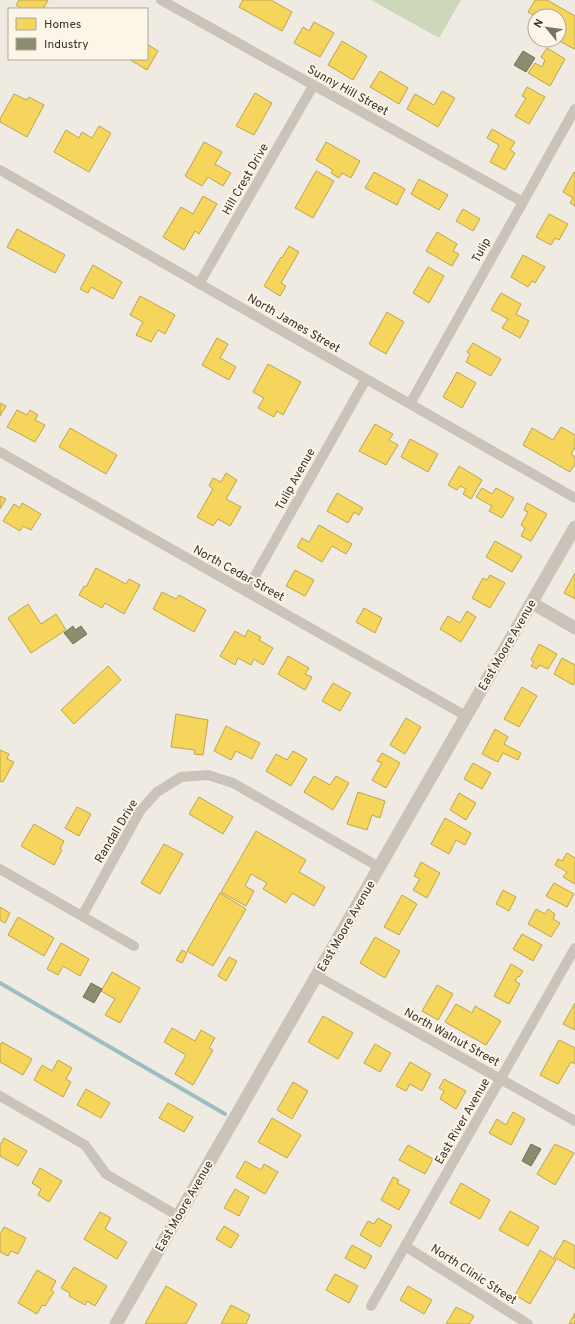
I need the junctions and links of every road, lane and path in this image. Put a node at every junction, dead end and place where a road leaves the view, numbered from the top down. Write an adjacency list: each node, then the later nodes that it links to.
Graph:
1 (161, 0): 2 (street, Sunny Hill Street)
2 (313, 86): 5 (street, Sunny Hill Street); 6 (street, Hill Crest Drive)
3 (575, 109): 5 (street, Tulip)
4 (0, 170): 6 (street, North James Street)
5 (522, 202): 8 (street, Tulip)
6 (200, 284): 7 (street, North James Street)
7 (366, 379): 8 (street, North James Street); 12 (street, Tulip Avenue)
8 (410, 404): 10 (street, North James Street)
9 (0, 452): 12 (street, North Cedar Street)
10 (575, 498)
11 (575, 527): 13 (street, East Moore Avenue)
12 (246, 592): 15 (street, North Cedar Street)
13 (532, 603): 14 (street); 15 (street, East Moore Avenue)
14 (575, 628)
15 (466, 716): 16 (street, East Moore Avenue)
16 (380, 867): 18 (street, Randall Drive); 21 (street, East Moore Avenue)
17 (0, 869): 18 (street)
18 (82, 916): 19 (street)
19 (134, 946)
20 (575, 948): 22 (street, East River Avenue)
21 (317, 976): 22 (street, North Walnut Street); 25 (street, East Moore Avenue)
22 (500, 1079): 24 (street, North Walnut Street); 26 (street, East River Avenue)
23 (0, 1096): 25 (street)
24 (575, 1121)
25 (178, 1216): 28 (street, East Moore Avenue)
26 (405, 1246): 27 (street, East River Avenue); 29 (street, North Clinic Street)
27 (371, 1306)
28 (116, 1324)
29 (528, 1324)

